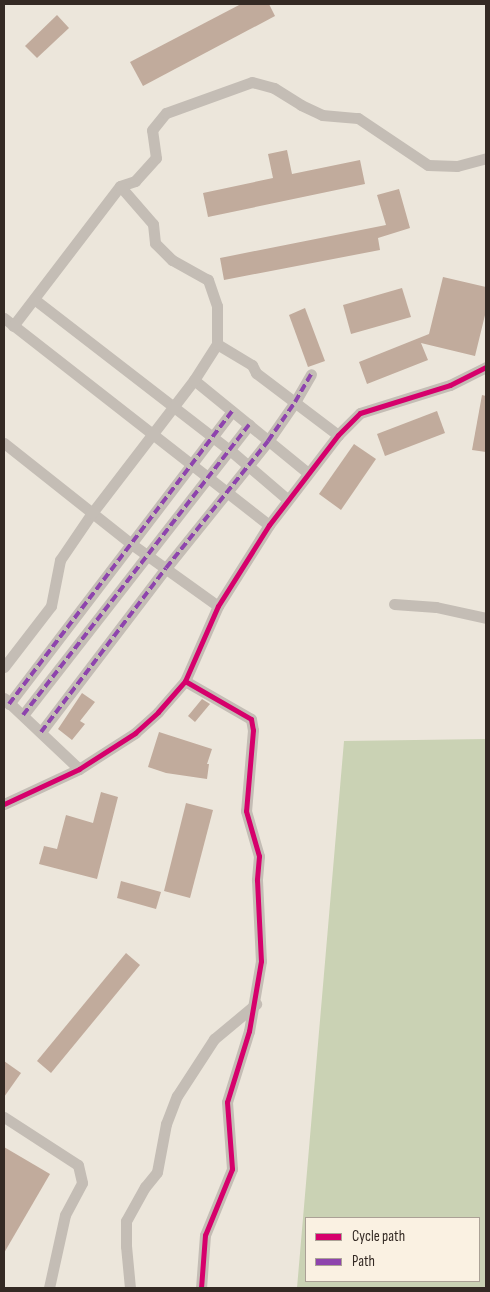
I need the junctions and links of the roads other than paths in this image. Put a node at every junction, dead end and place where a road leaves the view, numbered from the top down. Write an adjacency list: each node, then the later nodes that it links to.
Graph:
1 (486, 158): 2 (street)
2 (120, 186): 3 (street); 6 (street)
3 (34, 299): 5 (street); 11 (street)
4 (4, 318): 5 (street)
5 (13, 326): 14 (street)
6 (217, 344): 9 (street); 10 (street)
7 (486, 367): 15 (street)
8 (311, 374): 10 (street)
9 (194, 380): 11 (street); 12 (street)
10 (295, 402): 15 (street); 17 (street)
11 (172, 407): 14 (street); 16 (street)
12 (232, 411): 13 (street); 16 (street)
13 (249, 425): 17 (street); 19 (street)
14 (152, 433): 20 (street); 26 (street)
15 (338, 435): 22 (street)
16 (211, 438): 19 (street); 20 (street)
17 (268, 441): 21 (street); 22 (street)
18 (4, 443): 26 (street)
19 (230, 451): 21 (street); 23 (street)
20 (191, 465): 23 (street); 28 (street)
21 (248, 466): 24 (street); 25 (street)
22 (308, 473): 25 (street)
23 (207, 478): 24 (street); 29 (street)
24 (227, 494): 27 (street); 30 (street)
25 (287, 499): 27 (street)
26 (92, 513): 28 (street); 34 (street)
27 (269, 525): 32 (street)
28 (130, 543): 29 (street); 36 (street)
29 (147, 555): 30 (street); 37 (street)
30 (166, 568): 32 (street); 38 (street)
31 (394, 604): 33 (street)
32 (218, 606): 35 (street)
33 (486, 618)
34 (4, 667)
35 (185, 681): 39 (street); 41 (street)
36 (6, 701): 37 (street)
37 (23, 715): 38 (street)
38 (41, 732): 39 (street)
39 (79, 769): 40 (street)
40 (4, 804)
41 (256, 1004): 44 (street); 45 (street)
42 (4, 1116): 43 (street)
43 (49, 1288)
44 (130, 1288)
45 (201, 1288)

